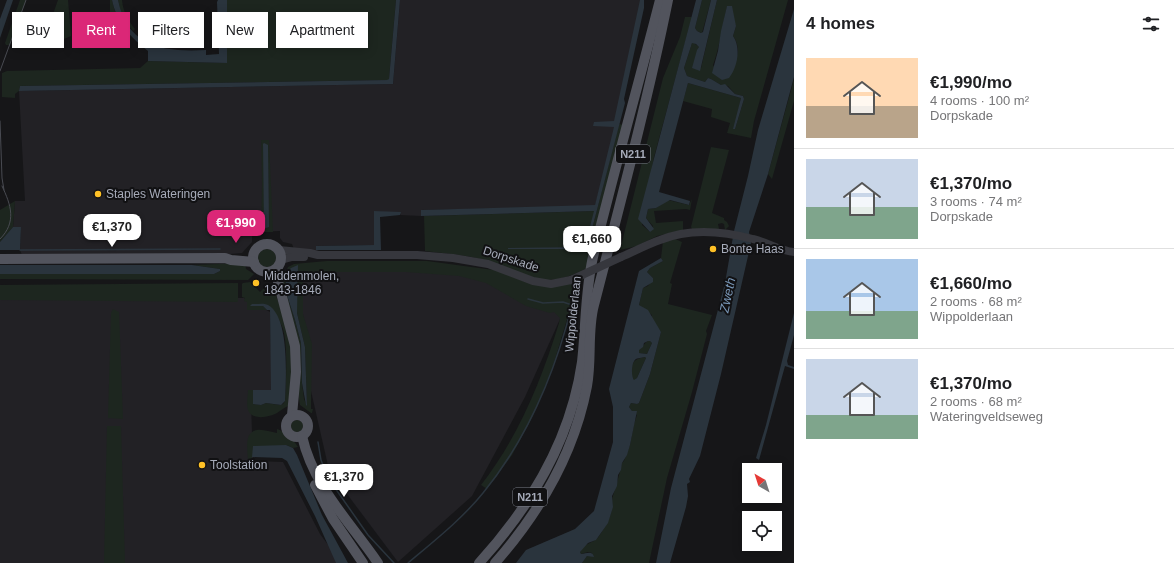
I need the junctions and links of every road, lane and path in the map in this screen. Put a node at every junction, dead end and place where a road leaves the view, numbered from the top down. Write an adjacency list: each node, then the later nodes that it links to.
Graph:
1 (660, 0): 12 (main road, Wippolderlaan / N211)
2 (668, 0): 13 (main road, Wippolderlaan / N211)
3 (794, 252): 4 (street, Dorpskade, bridge)
4 (280, 255): 5 (main road); 7 (main road)
5 (254, 258): 6 (main road); 7 (main road)
6 (0, 259)
7 (271, 271): 8 (main road)
8 (296, 415): 9 (main road); 9 (main road)
9 (299, 437): 10 (main road); 11 (main road)
10 (363, 563)
11 (378, 563)
12 (479, 563)
13 (495, 563)

